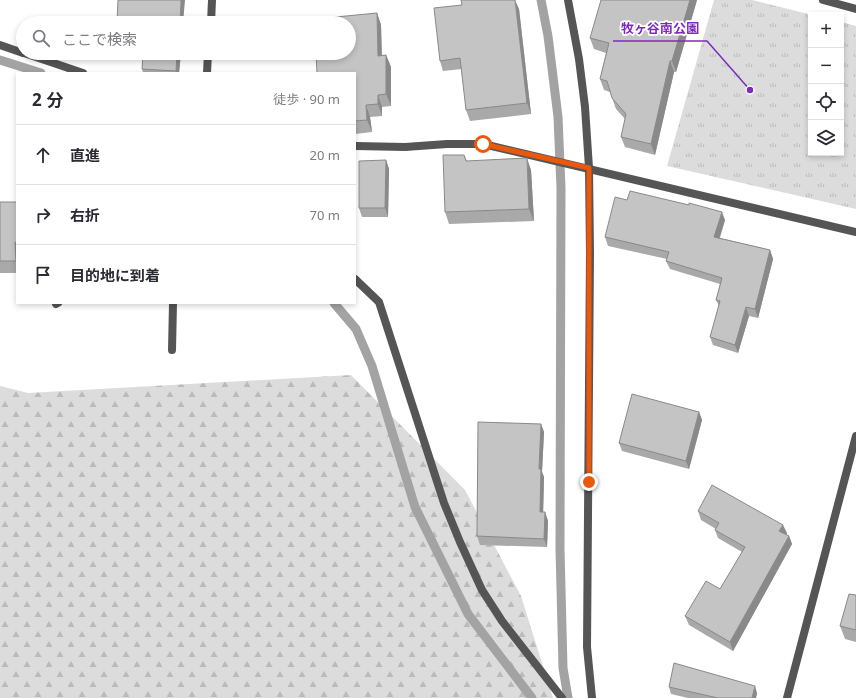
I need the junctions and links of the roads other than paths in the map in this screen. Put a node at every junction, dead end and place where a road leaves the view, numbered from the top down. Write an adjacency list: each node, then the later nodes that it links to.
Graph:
1 (212, 0): 5 (street)
2 (568, 0): 13 (street)
3 (823, 0): 4 (street)
4 (856, 9)
5 (211, 16)
6 (0, 45): 7 (street)
7 (16, 51)
8 (44, 60): 10 (street)
9 (208, 60): 11 (street)
10 (80, 72)
11 (207, 72)
12 (356, 146): 13 (street)
13 (589, 168): 14 (street); 20 (street)
14 (856, 232)
15 (356, 280): 19 (street)
16 (173, 304): 17 (street)
17 (172, 350)
18 (856, 436): 21 (street)
19 (562, 698)
20 (592, 698)
21 (788, 698)

